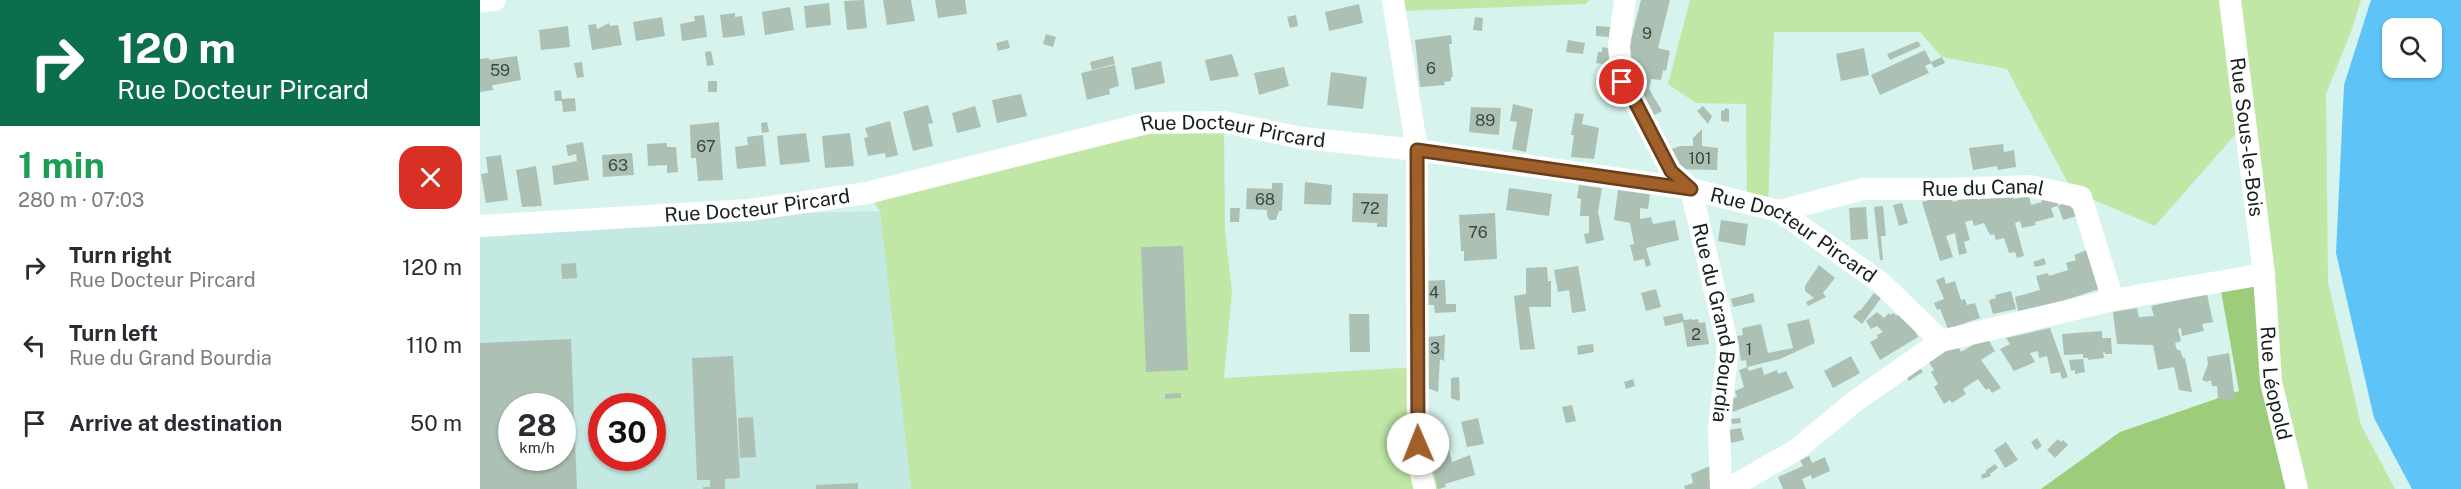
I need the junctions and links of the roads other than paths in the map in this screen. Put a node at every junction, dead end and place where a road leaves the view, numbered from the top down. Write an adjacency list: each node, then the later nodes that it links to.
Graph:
1 (495, 0): 5 (street)
2 (1393, 0): 6 (street)
3 (1625, 0): 7 (street)
4 (2230, 0): 10 (street, Rue Sous-le-Bois)
5 (480, 1)
6 (1417, 150): 7 (street, Rue Docteur Pircard); 9 (street, Rue Docteur Pircard); 13 (street)
7 (1691, 189): 8 (street, Rue Docteur Pircard); 14 (street, Rue du Grand Bourdia)
8 (1779, 211): 11 (street, Rue du Canal); 12 (street, Rue Docteur Pircard)
9 (480, 226)
10 (2264, 274): 11 (street); 16 (street, Rue Léopold)
11 (2113, 300): 12 (street)
12 (1941, 341): 15 (street)
13 (1425, 489)
14 (1721, 489)
15 (1728, 489)
16 (2297, 489)

